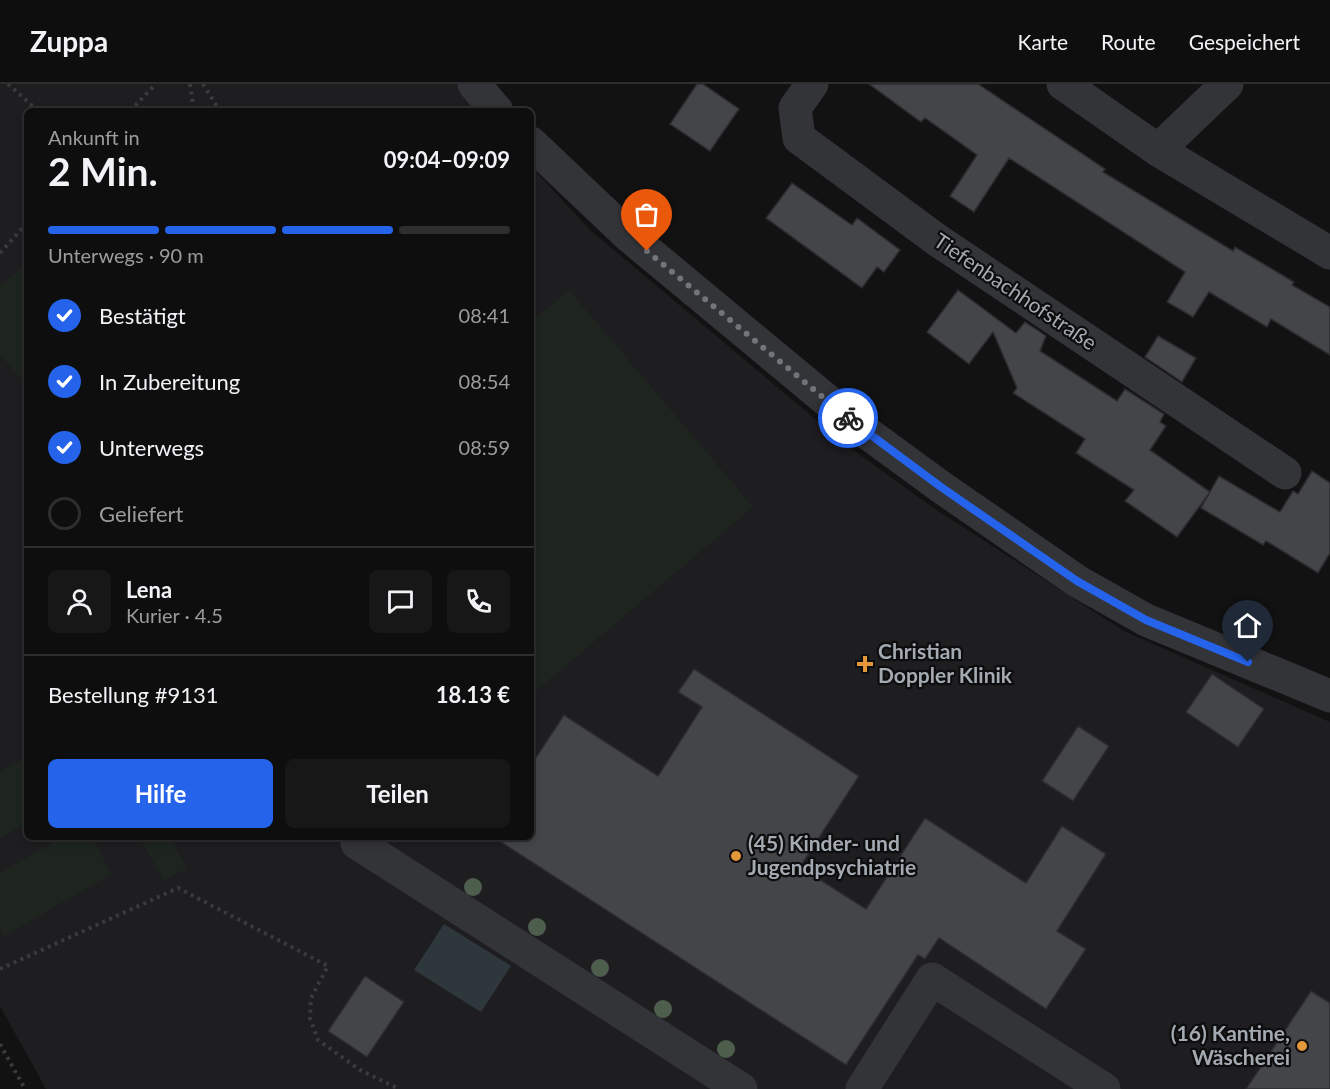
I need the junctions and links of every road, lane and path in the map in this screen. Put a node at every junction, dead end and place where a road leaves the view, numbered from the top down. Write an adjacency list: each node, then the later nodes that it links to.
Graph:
1 (8, 84): 9 (path)
2 (156, 84): 10 (path)
3 (190, 84): 11 (path)
4 (203, 84): 12 (path)
5 (474, 84): 13 (street)
6 (812, 84): 19 (street, Tiefenbachhofstraße)
7 (1063, 84): 15 (street)
8 (1227, 84): 15 (street)
9 (34, 108)
10 (133, 108)
11 (194, 108)
12 (218, 108)
13 (494, 108)
14 (534, 146): 20 (street)
15 (1158, 150): 18 (street)
16 (24, 226): 17 (path)
17 (0, 253)
18 (1330, 253)
19 (1285, 473)
20 (1330, 696)
21 (357, 843): 26 (street)
22 (0, 969): 25 (path)
23 (0, 1044): 24 (path)
24 (25, 1089)
25 (399, 1089)
26 (741, 1089)
27 (862, 1089): 28 (street)
28 (1104, 1089)

